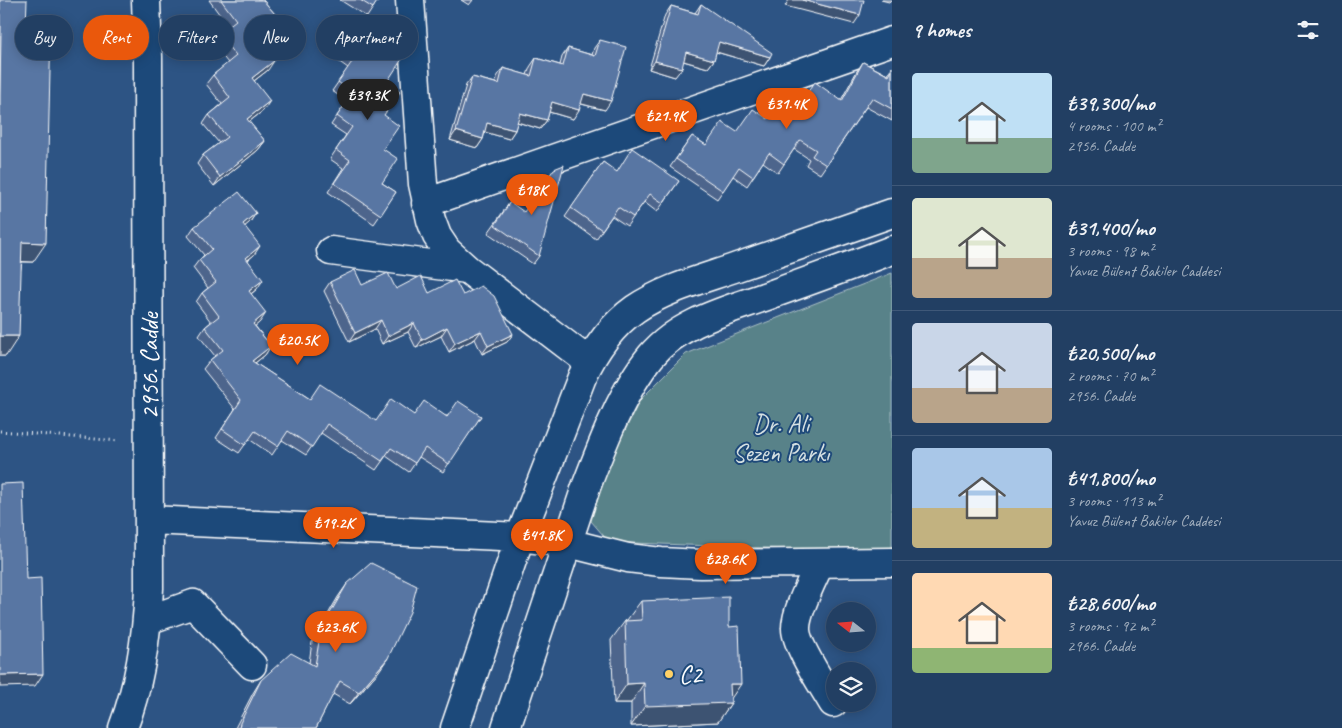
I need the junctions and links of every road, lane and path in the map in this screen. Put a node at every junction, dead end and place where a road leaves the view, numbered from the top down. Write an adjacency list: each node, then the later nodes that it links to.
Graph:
1 (146, 0): 11 (street, 2956. Cadde)
2 (410, 0): 4 (street)
3 (892, 41): 4 (street)
4 (426, 202): 8 (street)
5 (892, 213): 9 (street)
6 (892, 250): 14 (street)
7 (331, 251): 8 (street)
8 (467, 270): 9 (street)
9 (589, 362): 13 (street)
10 (0, 431): 11 (path)
11 (150, 444): 12 (street, 2956. Cadde)
12 (150, 520): 13 (street); 17 (street, 2956. Cadde)
13 (520, 537): 14 (street); 22 (street)
14 (568, 542): 16 (street); 20 (street)
15 (892, 562): 16 (street)
16 (820, 563): 19 (street)
17 (148, 620): 18 (street); 21 (street, 2956. Cadde)
18 (252, 665)
19 (826, 691)
20 (511, 727)
21 (123, 728)
22 (455, 728)

